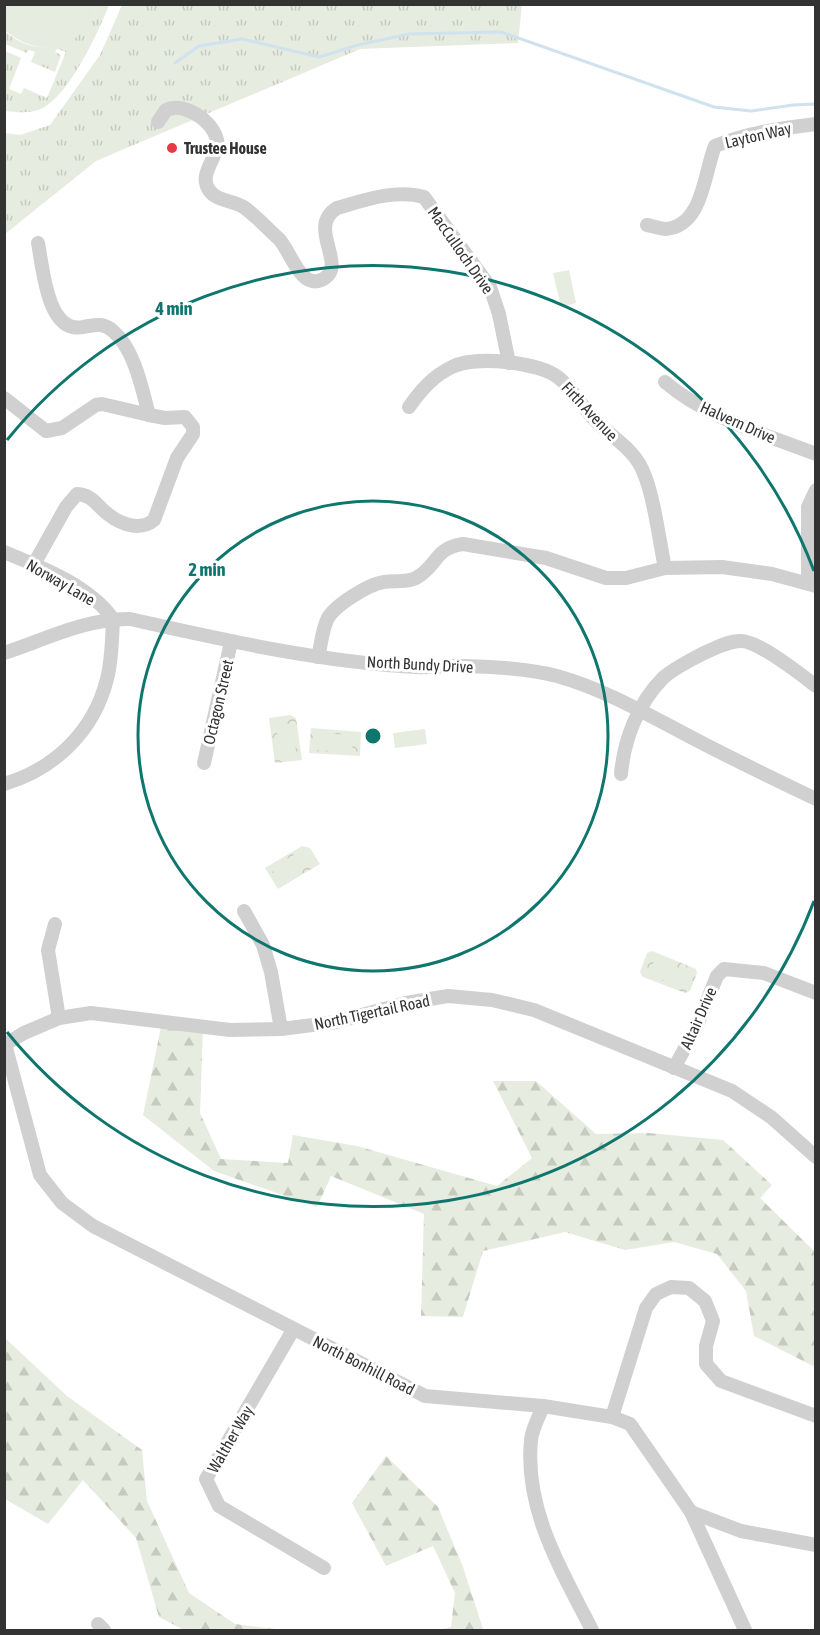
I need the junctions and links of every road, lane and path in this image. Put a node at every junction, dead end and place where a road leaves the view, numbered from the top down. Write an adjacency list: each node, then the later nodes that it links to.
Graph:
1 (158, 123): 5 (street, MacCulloch Drive)
2 (816, 124): 3 (street, Layton Way)
3 (647, 225)
4 (38, 243): 9 (street)
5 (509, 363): 8 (street, Firth Avenue); 14 (street, Firth Avenue)
6 (665, 382): 10 (street, Halvern Drive)
7 (4, 398): 9 (street)
8 (409, 407)
9 (149, 415): 13 (street)
10 (816, 454)
11 (816, 490): 15 (street)
12 (4, 552): 13 (street, Norway Lane)
13 (34, 564): 16 (street, Norway Lane)
14 (664, 568): 15 (street); 19 (street)
15 (812, 584)
16 (113, 619): 17 (street, North Bundy Drive); 18 (street, North Bundy Drive); 24 (street)
17 (231, 642): 19 (street, North Bundy Drive); 22 (street, Octagon Street)
18 (4, 653)
19 (318, 657): 21 (street, North Bundy Drive)
20 (816, 686): 21 (street)
21 (641, 710): 23 (street); 25 (street, North Bundy Drive)
22 (204, 763)
23 (621, 774)
24 (4, 784)
25 (816, 799)
26 (244, 911): 30 (street)
27 (55, 924): 29 (street)
28 (816, 993): 32 (street, Altair Drive)
29 (59, 1018): 30 (street, North Tigertail Road); 31 (street, North Tigertail Road)
30 (280, 1029): 32 (street, North Tigertail Road)
31 (5, 1045): 34 (street, North Bonhill Road)
32 (674, 1068): 33 (street, North Tigertail Road)
33 (813, 1150)
34 (293, 1330): 35 (street, North Bonhill Road); 40 (street, Walther Way)
35 (543, 1406): 37 (street, North Bonhill Road); 41 (street)
36 (816, 1416): 37 (street)
37 (612, 1417): 38 (street, North Bonhill Road)
38 (690, 1512): 39 (street); 42 (street, North Bonhill Road)
39 (816, 1545)
40 (324, 1568)
41 (592, 1630)
42 (745, 1630)

